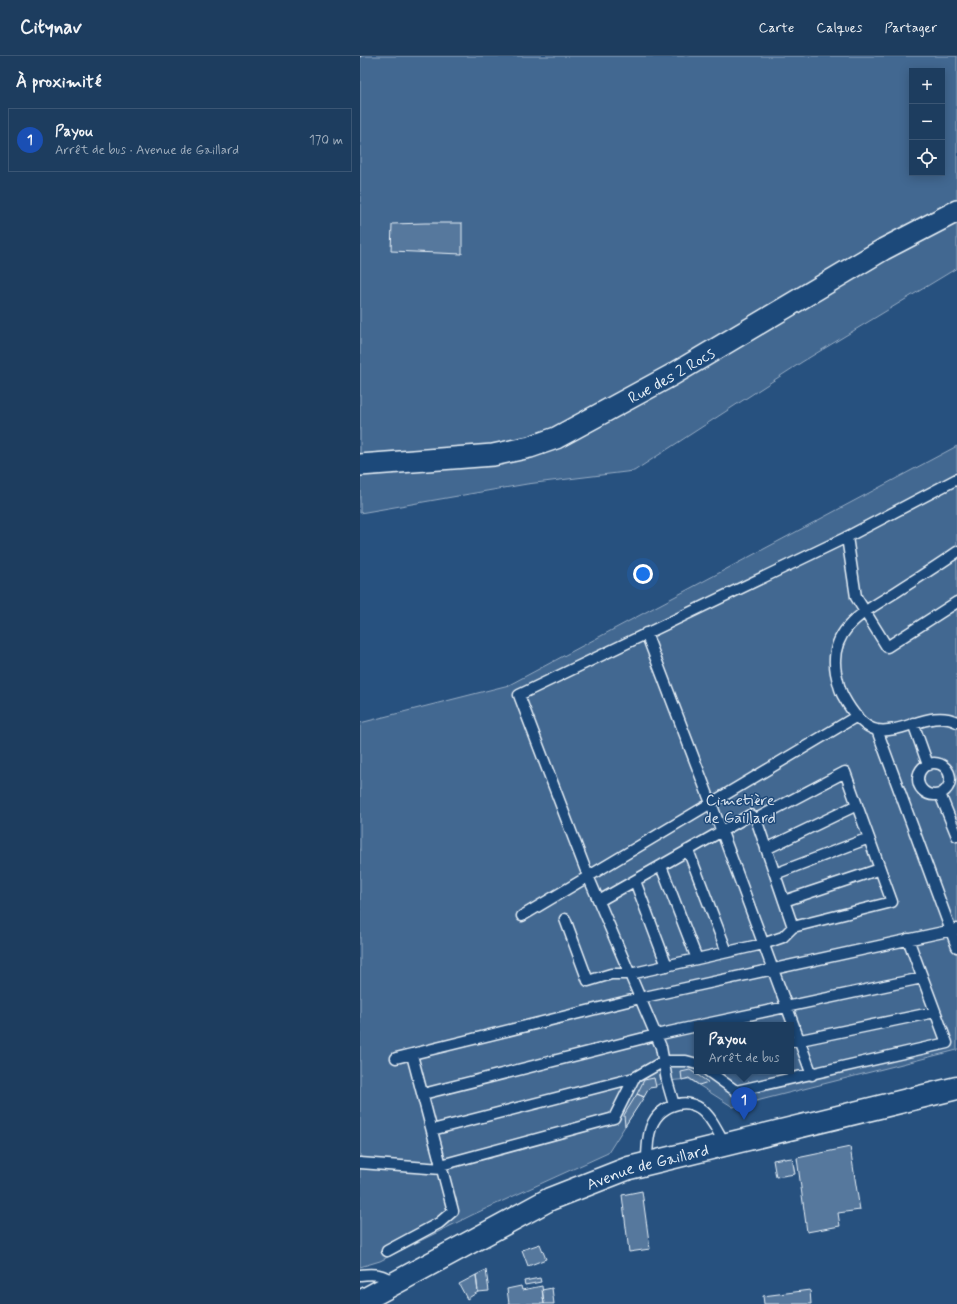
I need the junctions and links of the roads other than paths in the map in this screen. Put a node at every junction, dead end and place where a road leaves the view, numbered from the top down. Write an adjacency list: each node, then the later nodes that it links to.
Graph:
1 (957, 211): 2 (street, Rue des 2 Rocs)
2 (360, 465)
3 (957, 479): 4 (lane)
4 (847, 537): 7 (lane); 8 (lane)
5 (957, 552): 7 (lane)
6 (957, 602): 7 (lane)
7 (864, 612): 9 (lane)
8 (646, 633): 15 (lane); 26 (lane)
9 (857, 716): 12 (lane); 15 (lane)
10 (957, 722): 11 (lane)
11 (913, 723): 12 (lane); 13 (lane)
12 (876, 730): 33 (lane)
13 (928, 765): 14 (lane); 14 (lane)
14 (940, 794): 19 (lane)
15 (712, 803): 18 (lane); 26 (lane)
16 (857, 805): 17 (lane); 20 (lane); 21 (lane)
17 (756, 819): 18 (lane); 21 (lane)
18 (722, 832): 22 (lane); 35 (lane)
19 (957, 836)
20 (869, 838): 24 (lane); 25 (lane)
21 (766, 849): 25 (lane)
22 (688, 850): 23 (lane); 37 (lane)
23 (661, 866): 27 (lane); 38 (lane)
24 (880, 869): 29 (lane); 32 (lane)
25 (775, 874): 29 (lane)
26 (588, 876): 28 (lane); 30 (lane)
27 (635, 881): 28 (lane); 39 (lane)
28 (599, 901): 41 (lane)
29 (784, 901): 32 (lane)
30 (522, 916)
31 (565, 919): 41 (lane)
32 (793, 927): 35 (lane)
33 (954, 930): 34 (lane); 36 (lane)
34 (908, 939): 40 (lane); 42 (lane)
35 (764, 944): 37 (lane); 40 (lane)
36 (957, 947)
37 (727, 952): 38 (lane)
38 (697, 959): 39 (lane)
39 (667, 966): 41 (lane)
40 (772, 968): 43 (lane); 44 (lane)
41 (630, 974): 43 (lane)
42 (922, 978): 44 (lane); 45 (lane)
43 (640, 998): 49 (lane); 51 (lane)
44 (787, 1007): 46 (lane); 47 (lane)
45 (935, 1012): 50 (lane); 56 (lane)
46 (715, 1022)
47 (790, 1022)
48 (694, 1027): 49 (lane)
49 (656, 1035): 53 (lane); 59 (lane)
50 (795, 1042): 56 (lane)
51 (412, 1055): 52 (lane); 59 (lane)
52 (396, 1058)
53 (664, 1061): 54 (lane); 57 (lane); 60 (lane)
54 (694, 1063)
55 (712, 1074): 56 (lane)
56 (812, 1075)
57 (634, 1078): 61 (lane); 65 (lane)
58 (957, 1088): 62 (street, Avenue de Gaillard)
59 (423, 1094): 61 (lane)
60 (674, 1105): 62 (lane); 63 (lane)
61 (432, 1130): 65 (lane)
62 (725, 1144): 63 (street, Avenue de Gaillard)
63 (647, 1163): 68 (street, Avenue de Gaillard)
64 (360, 1164): 65 (lane)
65 (442, 1167): 66 (lane)
66 (387, 1251)
67 (360, 1275): 68 (lane)
68 (397, 1284): 69 (street, Avenue de Gaillard)
69 (360, 1302)

